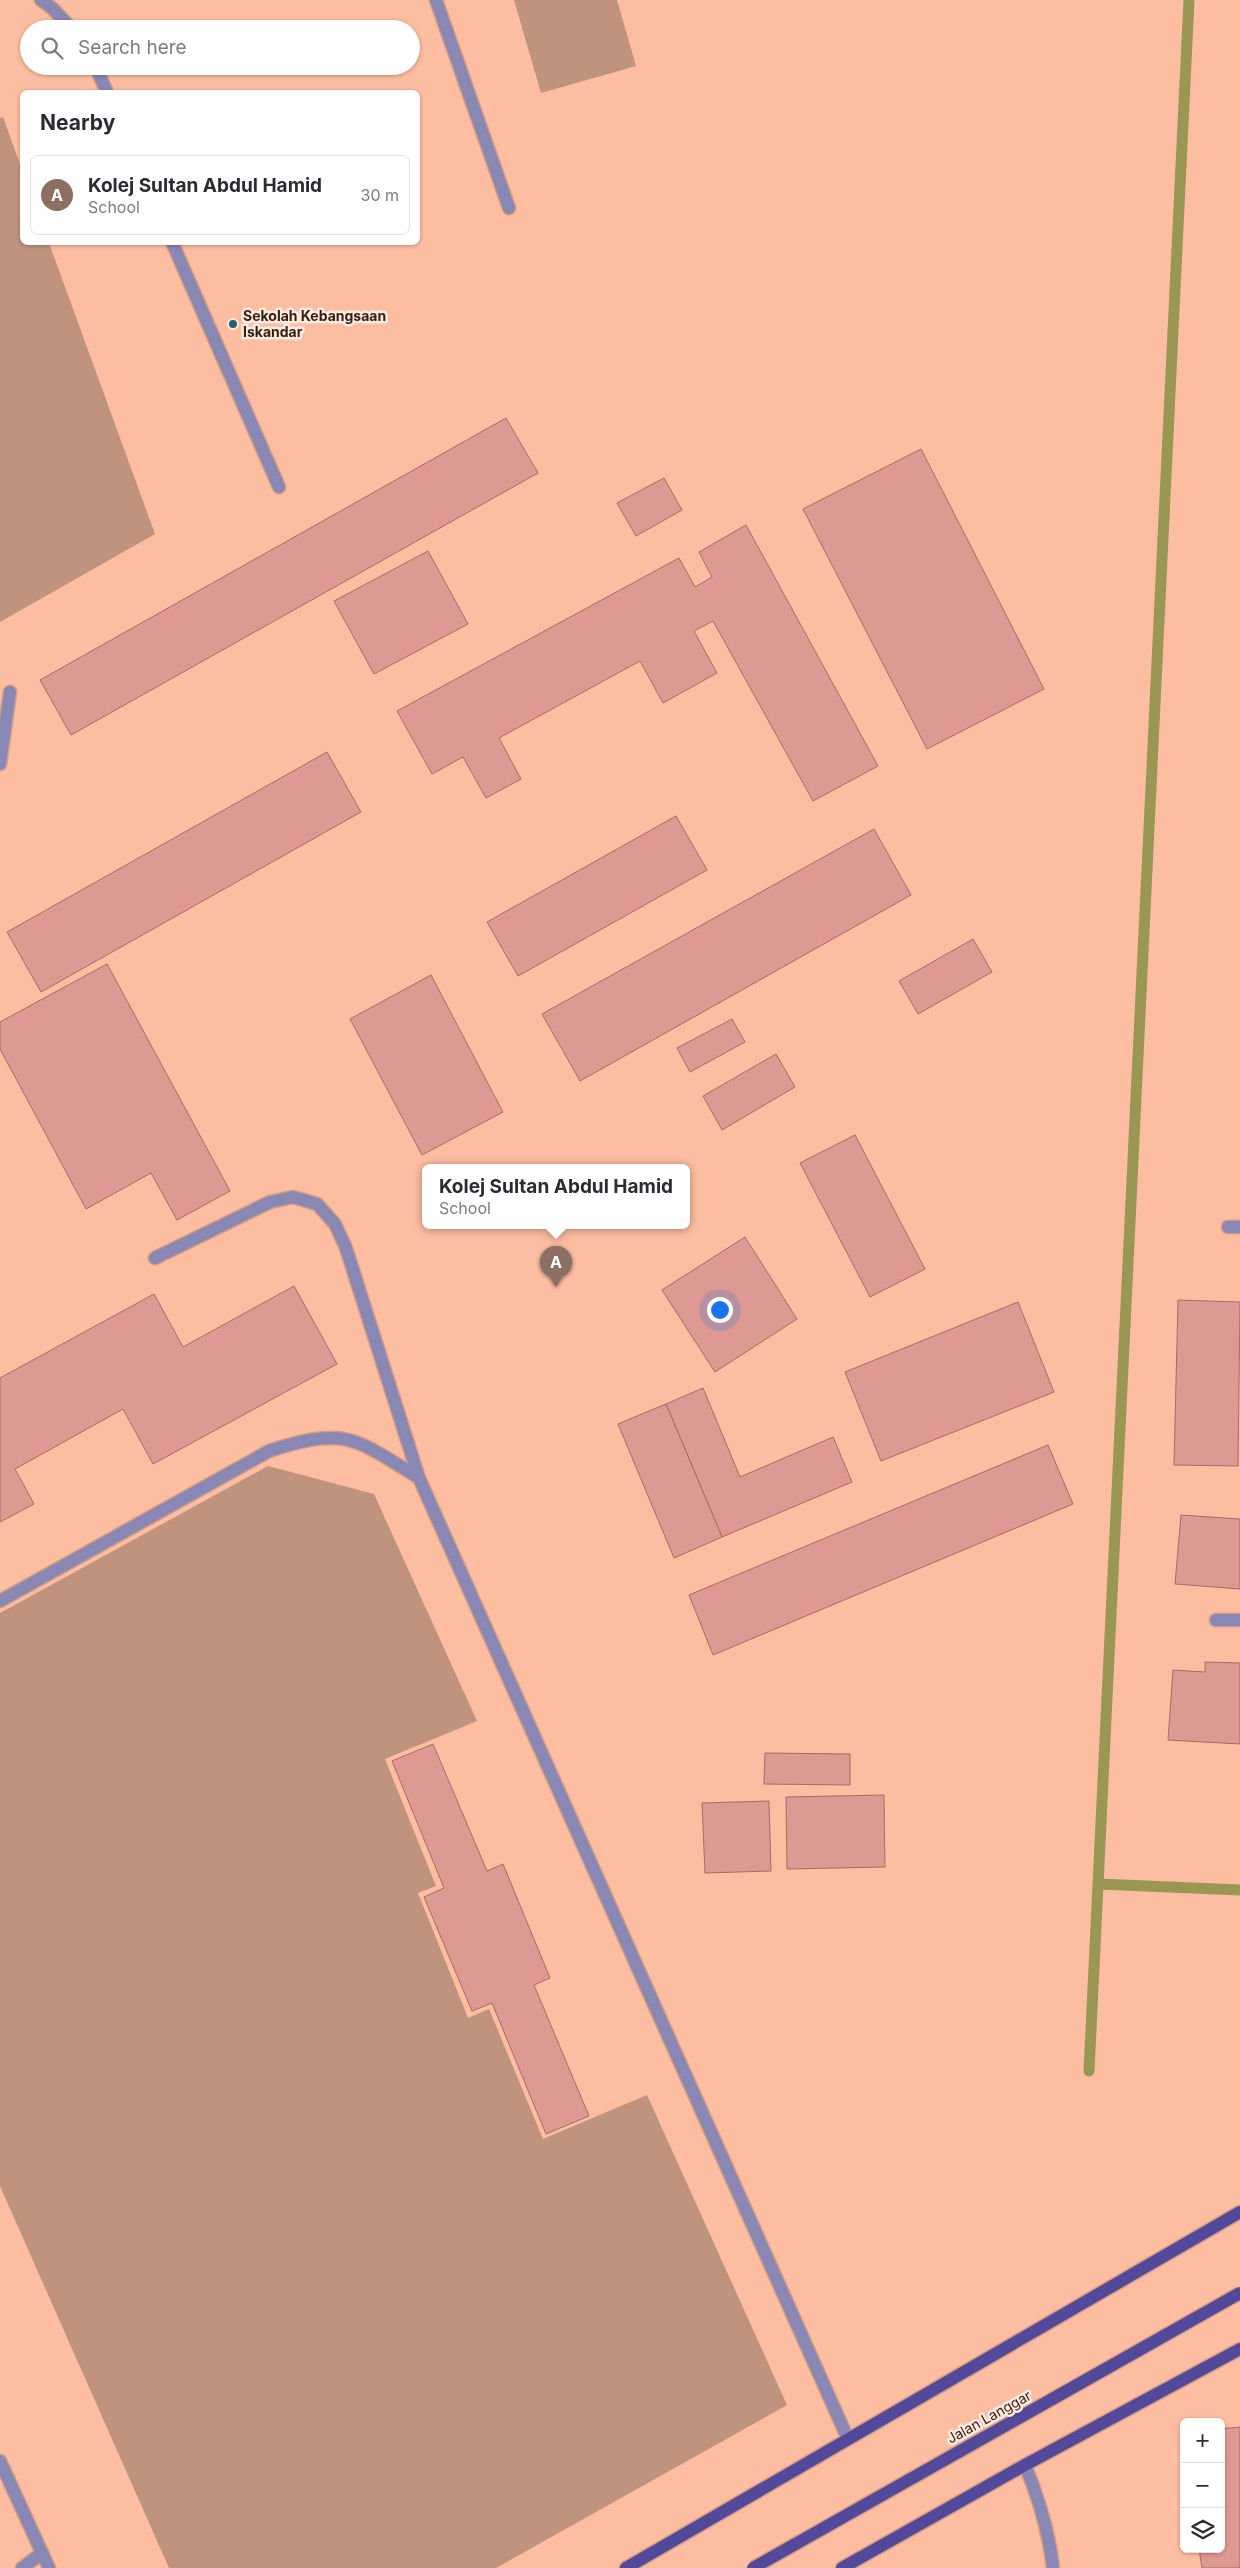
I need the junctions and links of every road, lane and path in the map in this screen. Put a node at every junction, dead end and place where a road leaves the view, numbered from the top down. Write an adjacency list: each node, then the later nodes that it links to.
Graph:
1 (41, 0): 3 (street)
2 (436, 0): 6 (street)
3 (63, 20)
4 (99, 75): 5 (street)
5 (105, 90)
6 (509, 208)
7 (173, 245): 8 (street)
8 (279, 487)
9 (10, 692): 10 (street)
10 (0, 764)
11 (155, 1258): 12 (street)
12 (419, 1478): 13 (street); 19 (street)
13 (0, 1601)
14 (1216, 1620): 15 (street)
15 (1240, 1620)
16 (1240, 2212): 19 (main road)
17 (1240, 2293): 26 (main road, Jalan Langgar, bridge)
18 (1240, 2349): 21 (main road)
19 (848, 2439): 25 (main road)
20 (0, 2462): 22 (street)
21 (1025, 2465): 27 (main road); 28 (street)
22 (42, 2553): 23 (street); 24 (street)
23 (22, 2568)
24 (49, 2568)
25 (626, 2568)
26 (753, 2568)
27 (842, 2568)
28 (1053, 2568)

